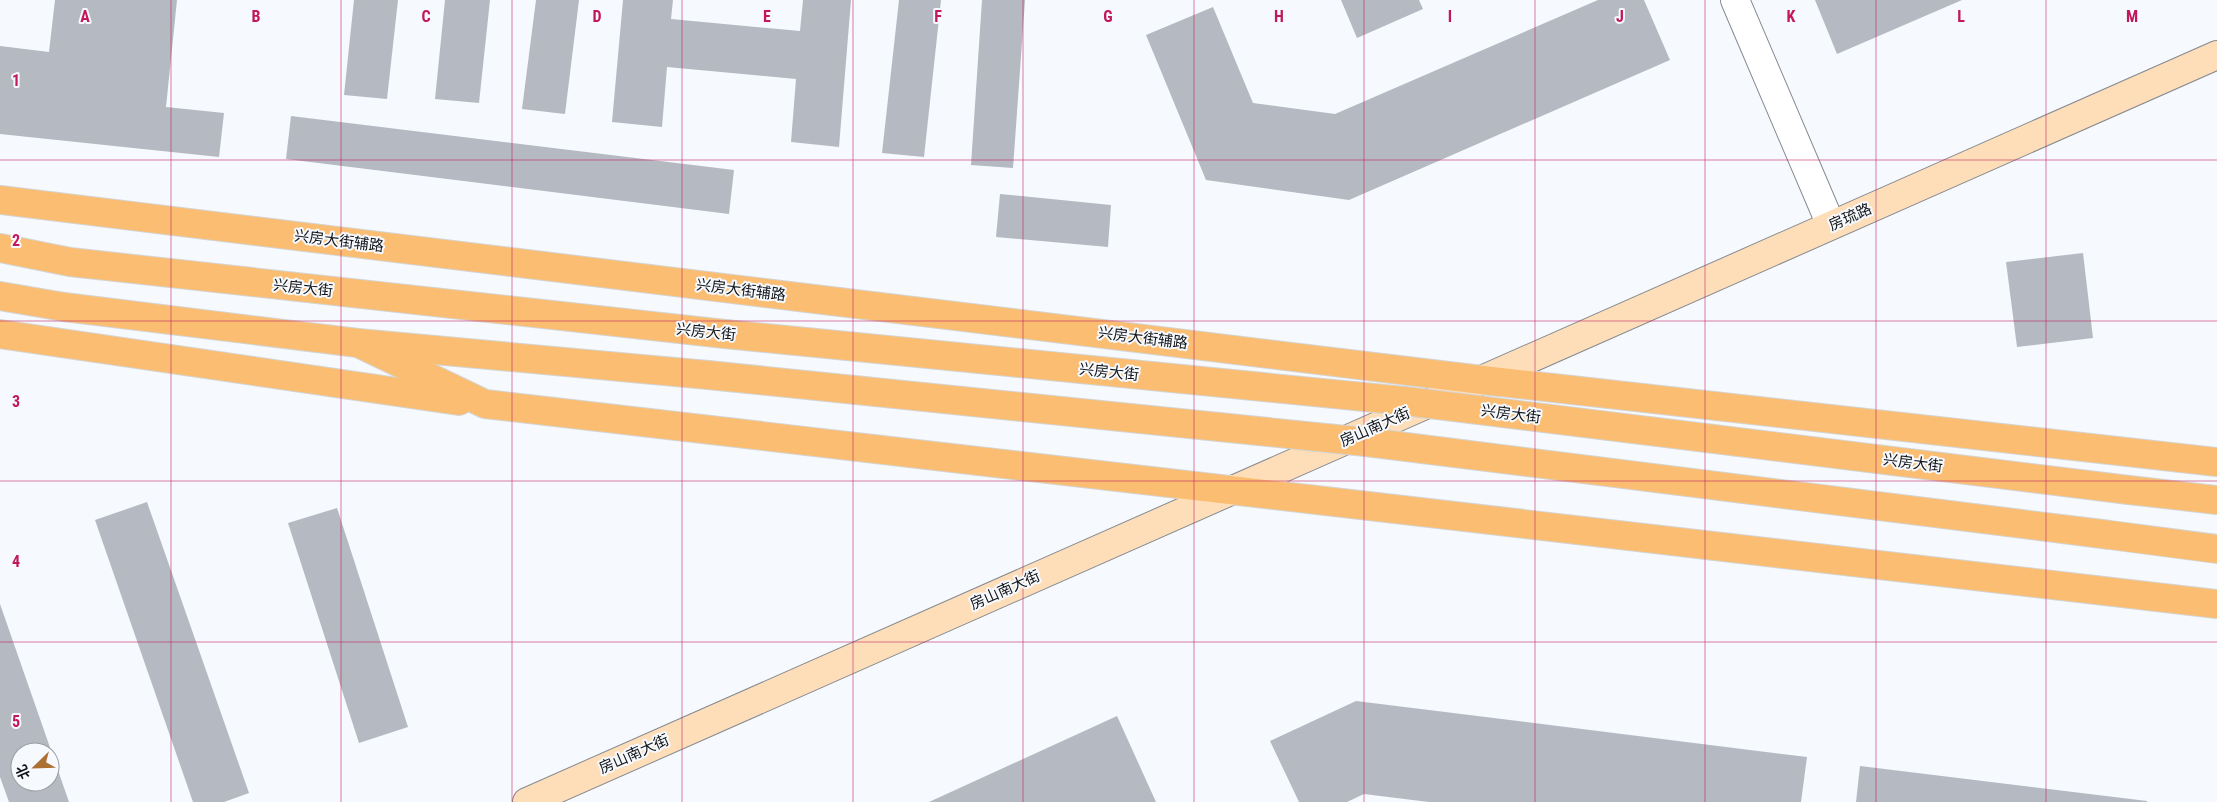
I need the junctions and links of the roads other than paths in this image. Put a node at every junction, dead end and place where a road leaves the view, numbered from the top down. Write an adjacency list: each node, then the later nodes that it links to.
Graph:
1 (1735, 0): 4 (street)
2 (2217, 55): 4 (main road, 房琉路)
3 (0, 200): 9 (main road, 兴房大街辅路)
4 (1831, 226): 9 (main road, 房琉路)
5 (0, 248): 13 (main road, 兴房大街, bridge)
6 (0, 296): 8 (main road)
7 (0, 334): 10 (main road)
8 (358, 343): 10 (main road); 14 (main road, bridge)
9 (1482, 380): 11 (main road, 兴房大街); 12 (main road, 房山南大街)
10 (485, 404): 12 (main road)
11 (2217, 462)
12 (1231, 490): 15 (main road); 16 (main road, 房山南大街)
13 (2217, 500)
14 (2217, 549)
15 (2217, 604)
16 (527, 802)

